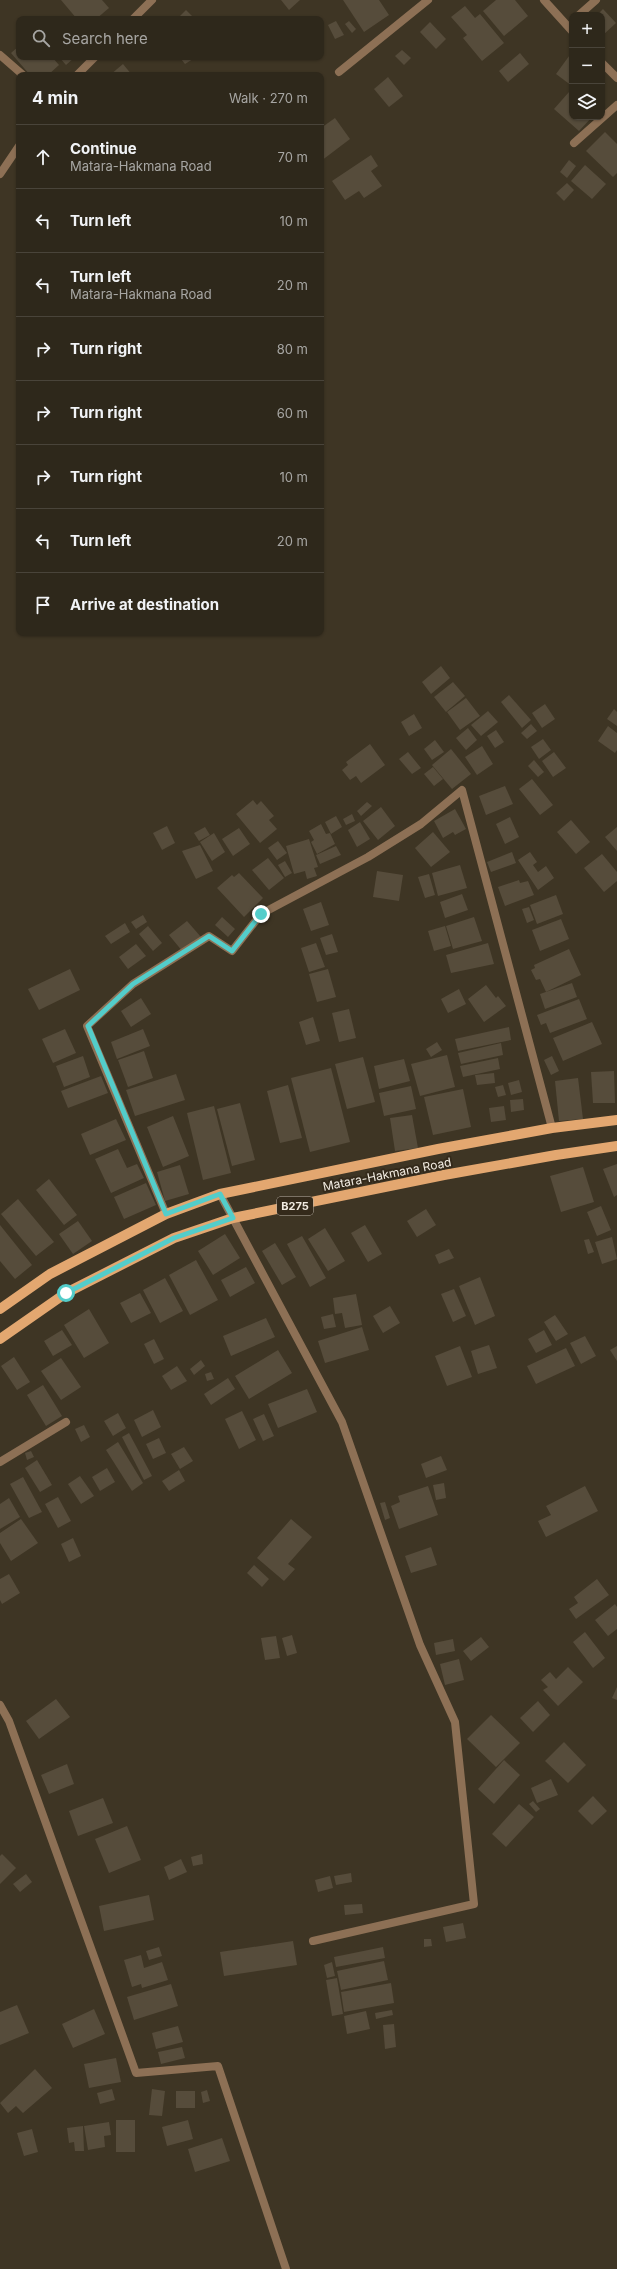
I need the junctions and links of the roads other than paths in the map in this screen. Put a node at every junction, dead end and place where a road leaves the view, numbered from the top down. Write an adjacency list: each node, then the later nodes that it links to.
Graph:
1 (152, 0): 6 (street)
2 (428, 0): 13 (street)
3 (544, 0): 7 (street)
4 (596, 0): 5 (street)
5 (582, 12)
6 (136, 16)
7 (569, 25)
8 (0, 55): 11 (street)
9 (92, 60): 12 (street)
10 (605, 66): 14 (street)
11 (19, 72)
12 (80, 72)
13 (339, 72)
14 (617, 78)
15 (617, 105): 16 (street)
16 (574, 143)
17 (16, 150): 18 (street)
18 (0, 174)
19 (617, 1120): 20 (main road, Matara-Hakmana Road / B275)
20 (552, 1128): 22 (main road, Matara-Hakmana Road / B275); 23 (street)
21 (617, 1146): 24 (main road, Matara-Hakmana Road / B275)
22 (220, 1194): 23 (main road, Matara-Hakmana Road / B275); 24 (street)
23 (166, 1214): 25 (main road, Matara-Hakmana Road / B275)
24 (233, 1218): 26 (main road, Matara-Hakmana Road / B275); 30 (street)
25 (0, 1309)
26 (0, 1338)
27 (66, 1422): 28 (street)
28 (0, 1462)
29 (0, 1705): 31 (street)
30 (313, 1941)
31 (286, 2269)

